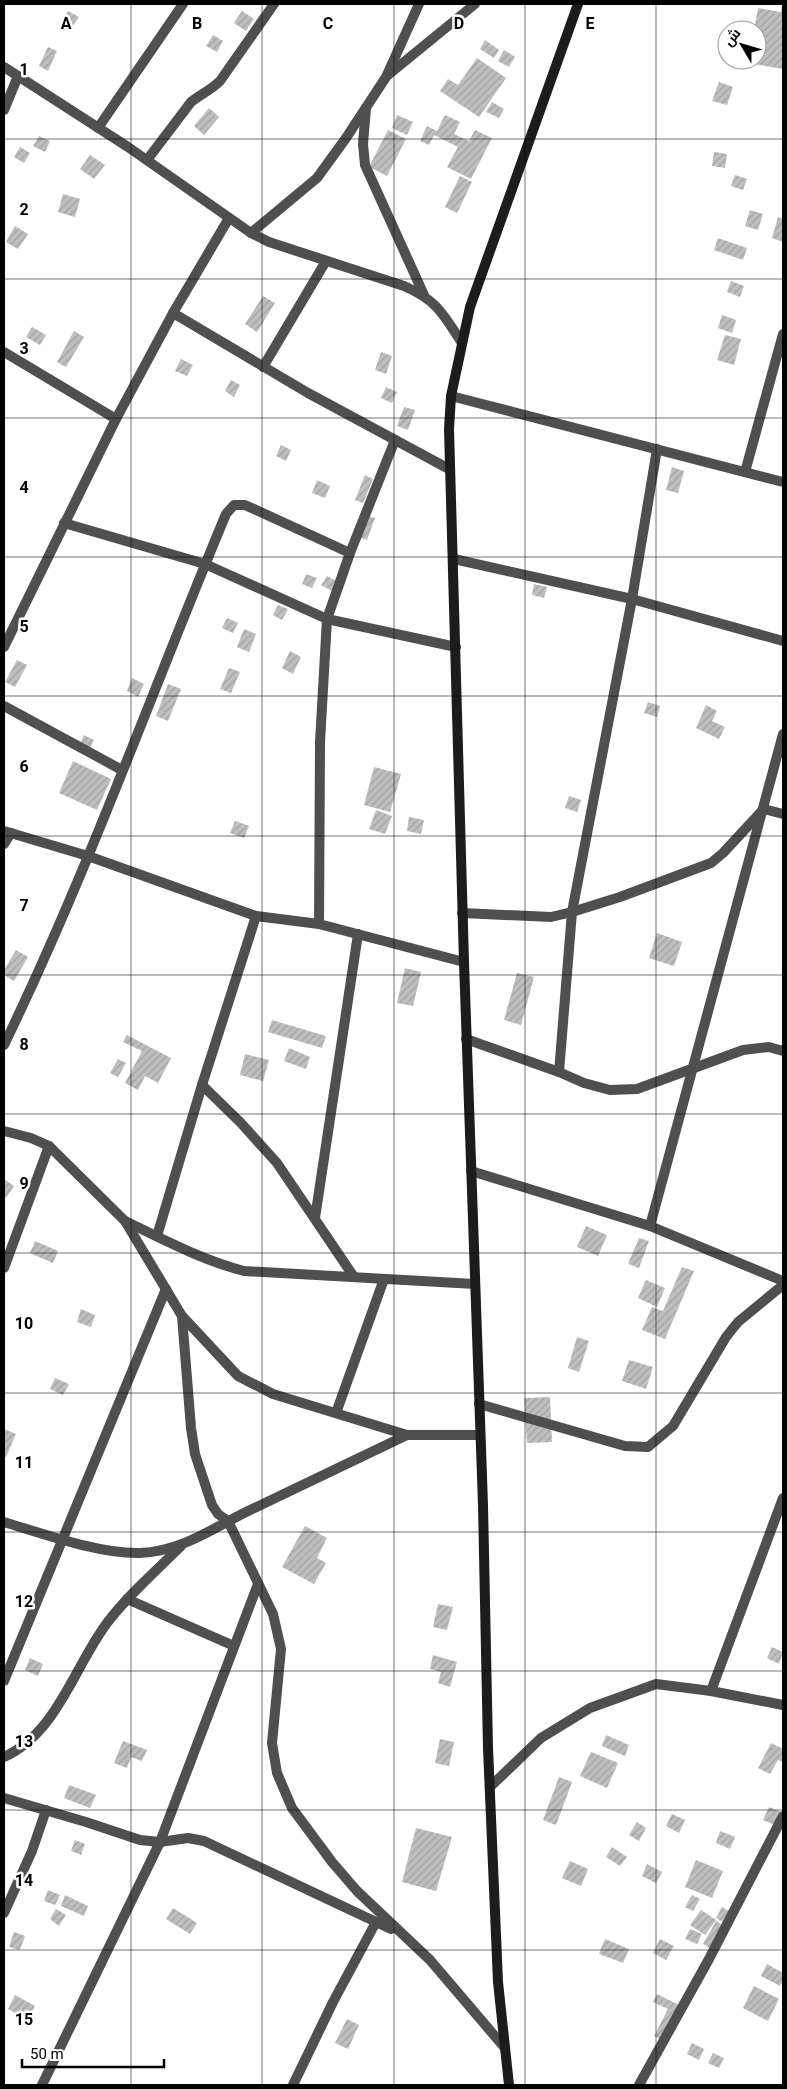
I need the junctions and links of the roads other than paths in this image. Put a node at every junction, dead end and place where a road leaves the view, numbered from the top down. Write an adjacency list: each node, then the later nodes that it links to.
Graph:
1 (183, 4): 11 (street)
2 (274, 4): 12 (street)
3 (419, 4): 8 (street)
4 (475, 4): 8 (street)
5 (578, 4): 19 (street)
6 (4, 67): 7 (street)
7 (18, 76): 10 (street); 11 (street)
8 (386, 77): 9 (street)
9 (366, 104): 14 (street); 16 (street)
10 (4, 110)
11 (98, 128): 12 (street)
12 (147, 160): 13 (street)
13 (229, 218): 14 (street); 17 (street)
14 (251, 233): 15 (street)
15 (326, 261): 16 (street); 21 (street)
16 (424, 294): 19 (street)
17 (173, 313): 21 (street); 23 (street)
18 (783, 334): 27 (street)
19 (462, 343): 22 (street)
20 (4, 352): 23 (street)
21 (263, 367): 24 (street)
22 (451, 396): 25 (street); 26 (street)
23 (116, 419): 29 (street)
24 (395, 440): 26 (street); 30 (street)
25 (657, 449): 27 (street); 33 (street)
26 (449, 469): 31 (street)
27 (745, 472): 28 (street)
28 (783, 482)
29 (64, 523): 32 (street); 37 (street)
30 (350, 553): 32 (street); 34 (street)
31 (454, 559): 33 (street); 36 (street)
32 (205, 564): 34 (street); 40 (street)
33 (632, 599): 35 (street); 46 (street)
34 (327, 619): 36 (street); 49 (street)
35 (783, 641)
36 (456, 647): 47 (street)
37 (4, 648)
38 (4, 706): 40 (street)
39 (783, 734): 41 (street)
40 (122, 770): 45 (street)
41 (764, 809): 42 (street); 46 (street); 55 (street)
42 (783, 814)
43 (7, 832): 44 (street); 45 (street)
44 (4, 844)
45 (88, 856): 48 (street); 53 (street)
46 (572, 912): 47 (street); 56 (street)
47 (462, 914): 51 (street)
48 (256, 916): 49 (street); 57 (street)
49 (319, 924): 50 (street)
50 (358, 934): 51 (street); 61 (street)
51 (464, 962): 52 (street)
52 (466, 1039): 56 (street); 60 (street)
53 (4, 1045)
54 (783, 1051): 55 (street)
55 (692, 1069): 56 (street); 63 (street)
56 (559, 1072)
57 (202, 1085): 61 (street); 64 (street)
58 (4, 1131): 59 (street)
59 (49, 1146): 62 (street); 65 (street)
60 (471, 1171): 63 (street); 69 (street)
61 (314, 1218): 66 (street)
62 (125, 1221): 64 (street); 70 (street)
63 (650, 1226): 68 (street)
64 (157, 1236): 66 (street)
65 (4, 1268)
66 (354, 1277): 67 (street)
67 (384, 1279): 69 (street); 73 (street)
68 (783, 1283): 72 (street)
69 (475, 1284): 72 (street)
70 (166, 1290): 71 (street); 79 (street)
71 (182, 1316): 73 (street); 77 (street)
72 (479, 1404): 75 (street)
73 (336, 1413): 74 (street)
74 (407, 1435): 75 (street); 77 (street)
75 (480, 1435): 88 (street)
76 (783, 1498): 85 (street)
77 (228, 1521): 80 (street); 81 (street)
78 (4, 1522): 79 (street)
79 (62, 1540): 80 (street); 84 (street)
80 (182, 1545): 82 (street)
81 (258, 1584): 83 (street); 95 (street)
82 (127, 1599): 83 (street); 87 (street)
83 (234, 1646): 92 (street)
84 (4, 1681)
85 (711, 1691): 86 (street); 88 (street)
86 (783, 1705)
87 (4, 1758)
88 (490, 1787): 96 (street)
89 (4, 1798): 90 (street)
90 (46, 1810): 92 (street); 93 (street)
91 (783, 1816): 100 (street)
92 (160, 1842): 94 (street); 97 (street)
93 (4, 1912)
94 (376, 1922): 95 (street); 98 (street)
95 (400, 1932): 96 (street)
96 (505, 2048): 99 (street)
97 (42, 2085)
98 (293, 2085)
99 (509, 2085)
100 (639, 2085)

